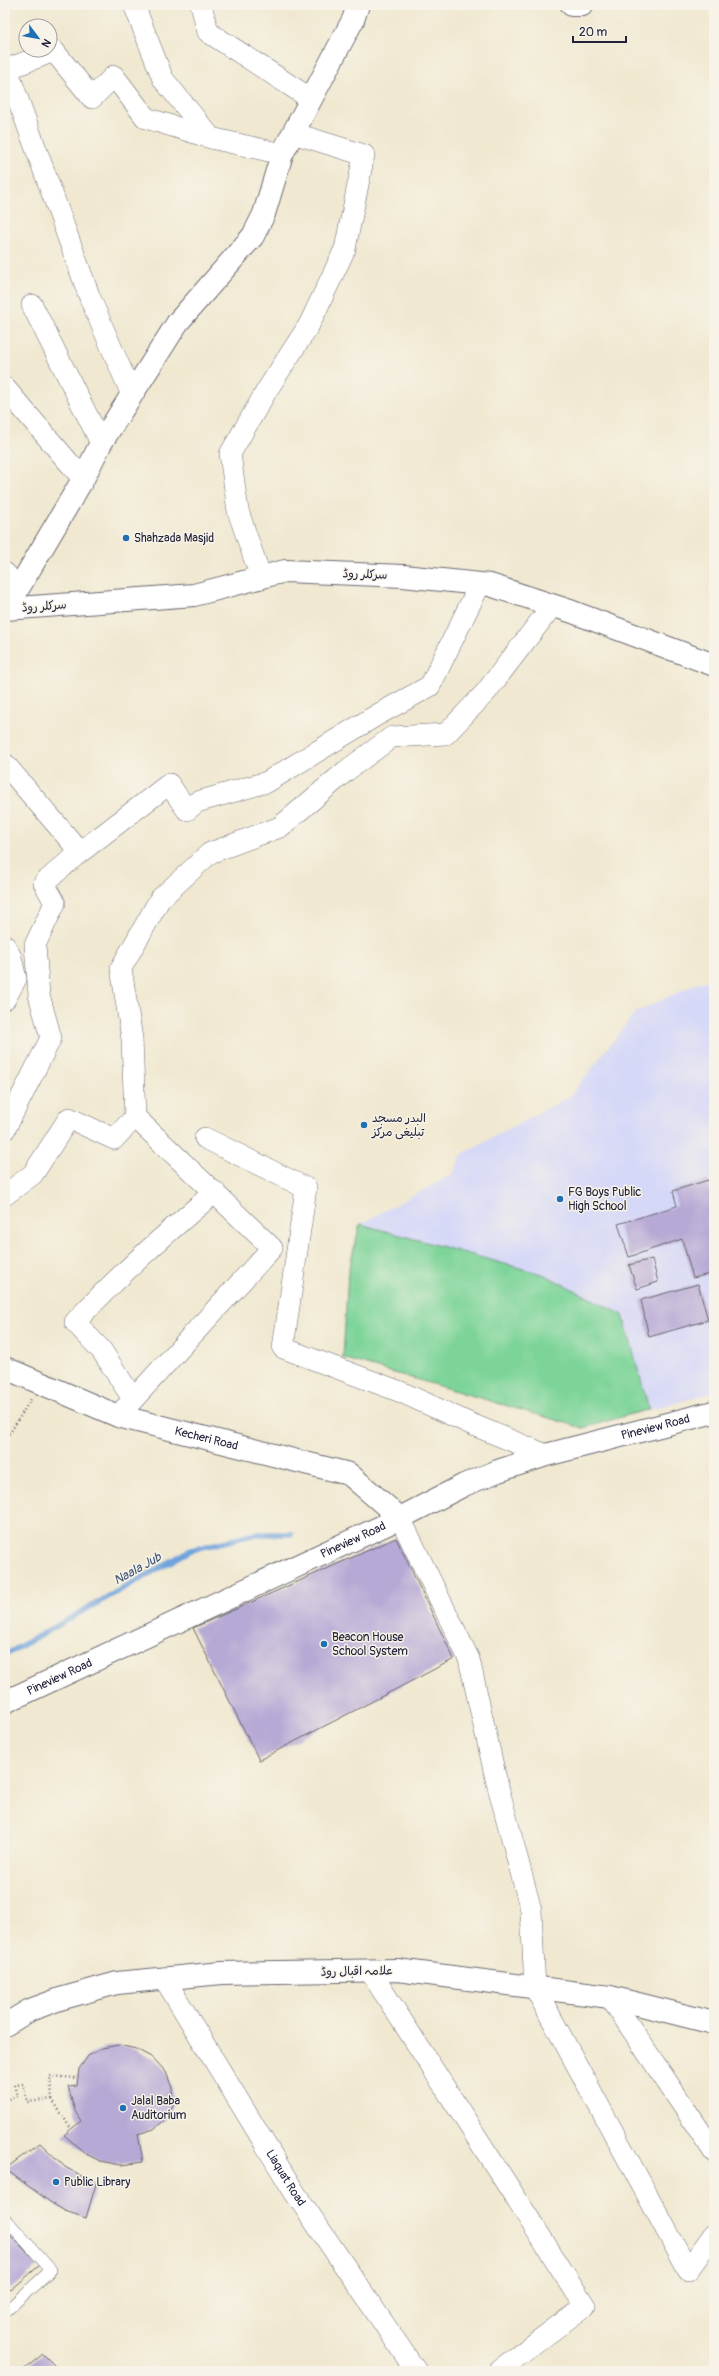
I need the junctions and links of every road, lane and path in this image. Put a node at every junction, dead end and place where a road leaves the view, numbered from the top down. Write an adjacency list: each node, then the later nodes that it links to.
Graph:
1 (134, 5): 9 (street)
2 (201, 5): 7 (street)
3 (358, 5): 7 (street)
4 (572, 5): 5 (street)
5 (582, 5)
6 (6, 69): 9 (street); 13 (street)
7 (310, 99): 8 (street)
8 (293, 133): 10 (street); 17 (street)
9 (211, 138): 10 (street)
10 (282, 154): 13 (street)
11 (32, 305): 14 (street)
12 (5, 388): 15 (street)
13 (132, 395): 14 (street)
14 (101, 443): 15 (street)
15 (83, 479): 19 (street)
16 (5, 572): 19 (street)
17 (260, 578): 18 (street, سرکلر روڈ); 21 (street, سرکلر روڈ)
18 (480, 584): 20 (street, سرکلر روڈ); 24 (street)
19 (18, 589): 21 (street)
20 (552, 606): 22 (street, سرکلر روڈ); 27 (street)
21 (5, 610)
22 (714, 665)
23 (5, 764): 24 (street)
24 (80, 852): 28 (street)
25 (7, 957): 26 (street)
26 (5, 998)
27 (135, 1117): 30 (street); 31 (street)
28 (5, 1129)
29 (205, 1138): 38 (street)
30 (215, 1192): 34 (street); 34 (street)
31 (5, 1195)
32 (5, 1368): 33 (street, Kecheri Road)
33 (41, 1384): 36 (street, Kecheri Road); 37 (path)
34 (133, 1399): 36 (street)
35 (714, 1412): 38 (street, Pineview Road)
36 (118, 1416): 39 (street, Kecheri Road)
37 (5, 1435)
38 (546, 1455): 39 (street, Pineview Road)
39 (400, 1518): 40 (street, Pineview Road); 43 (street)
40 (5, 1702)
41 (370, 1971): 42 (street, علامہ اقبال روڈ); 43 (street, علامہ اقبال روڈ); 56 (street)
42 (164, 1978): 46 (street, علامہ اقبال روڈ); 55 (street, Liaquat Road)
43 (535, 1988): 44 (street, علامہ اقبال روڈ); 53 (street)
44 (610, 1997): 45 (street, علامہ اقبال روڈ); 51 (street)
45 (714, 2023)
46 (5, 2025)
47 (78, 2078): 48 (path)
48 (52, 2099): 49 (path); 50 (path)
49 (5, 2100)
50 (71, 2129)
51 (714, 2152)
52 (5, 2218): 54 (lane)
53 (714, 2234)
54 (5, 2312)
55 (416, 2371)
56 (498, 2371)

